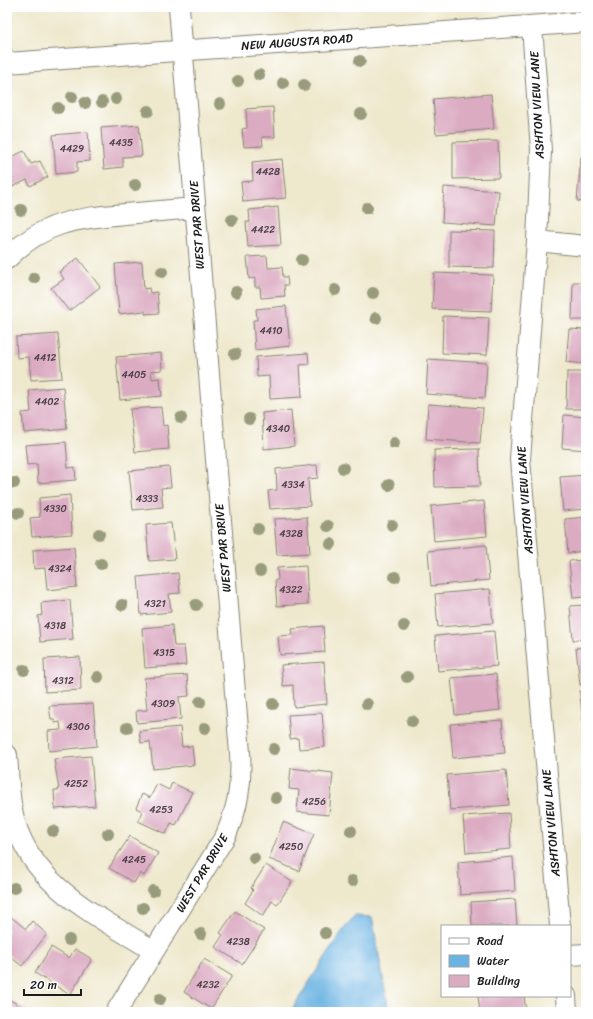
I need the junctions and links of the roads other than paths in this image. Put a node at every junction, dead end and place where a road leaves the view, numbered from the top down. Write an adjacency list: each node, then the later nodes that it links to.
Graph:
1 (179, 7): 4 (street, WEST PAR DRIVE)
2 (586, 22): 3 (street, NEW AUGUSTA ROAD)
3 (532, 26): 4 (street, NEW AUGUSTA ROAD); 7 (street, ASHTON VIEW LANE)
4 (184, 50): 5 (street, NEW AUGUSTA ROAD); 6 (street, WEST PAR DRIVE)
5 (7, 63)
6 (195, 208): 9 (street); 12 (street, WEST PAR DRIVE)
7 (537, 241): 8 (street); 11 (street, ASHTON VIEW LANE)
8 (586, 246)
9 (7, 259)
10 (7, 755): 12 (street)
11 (560, 925)
12 (154, 951): 16 (street, WEST PAR DRIVE)
13 (586, 954): 14 (street)
14 (571, 955)
15 (566, 997): 17 (street)
16 (116, 1012)
17 (568, 1012)

